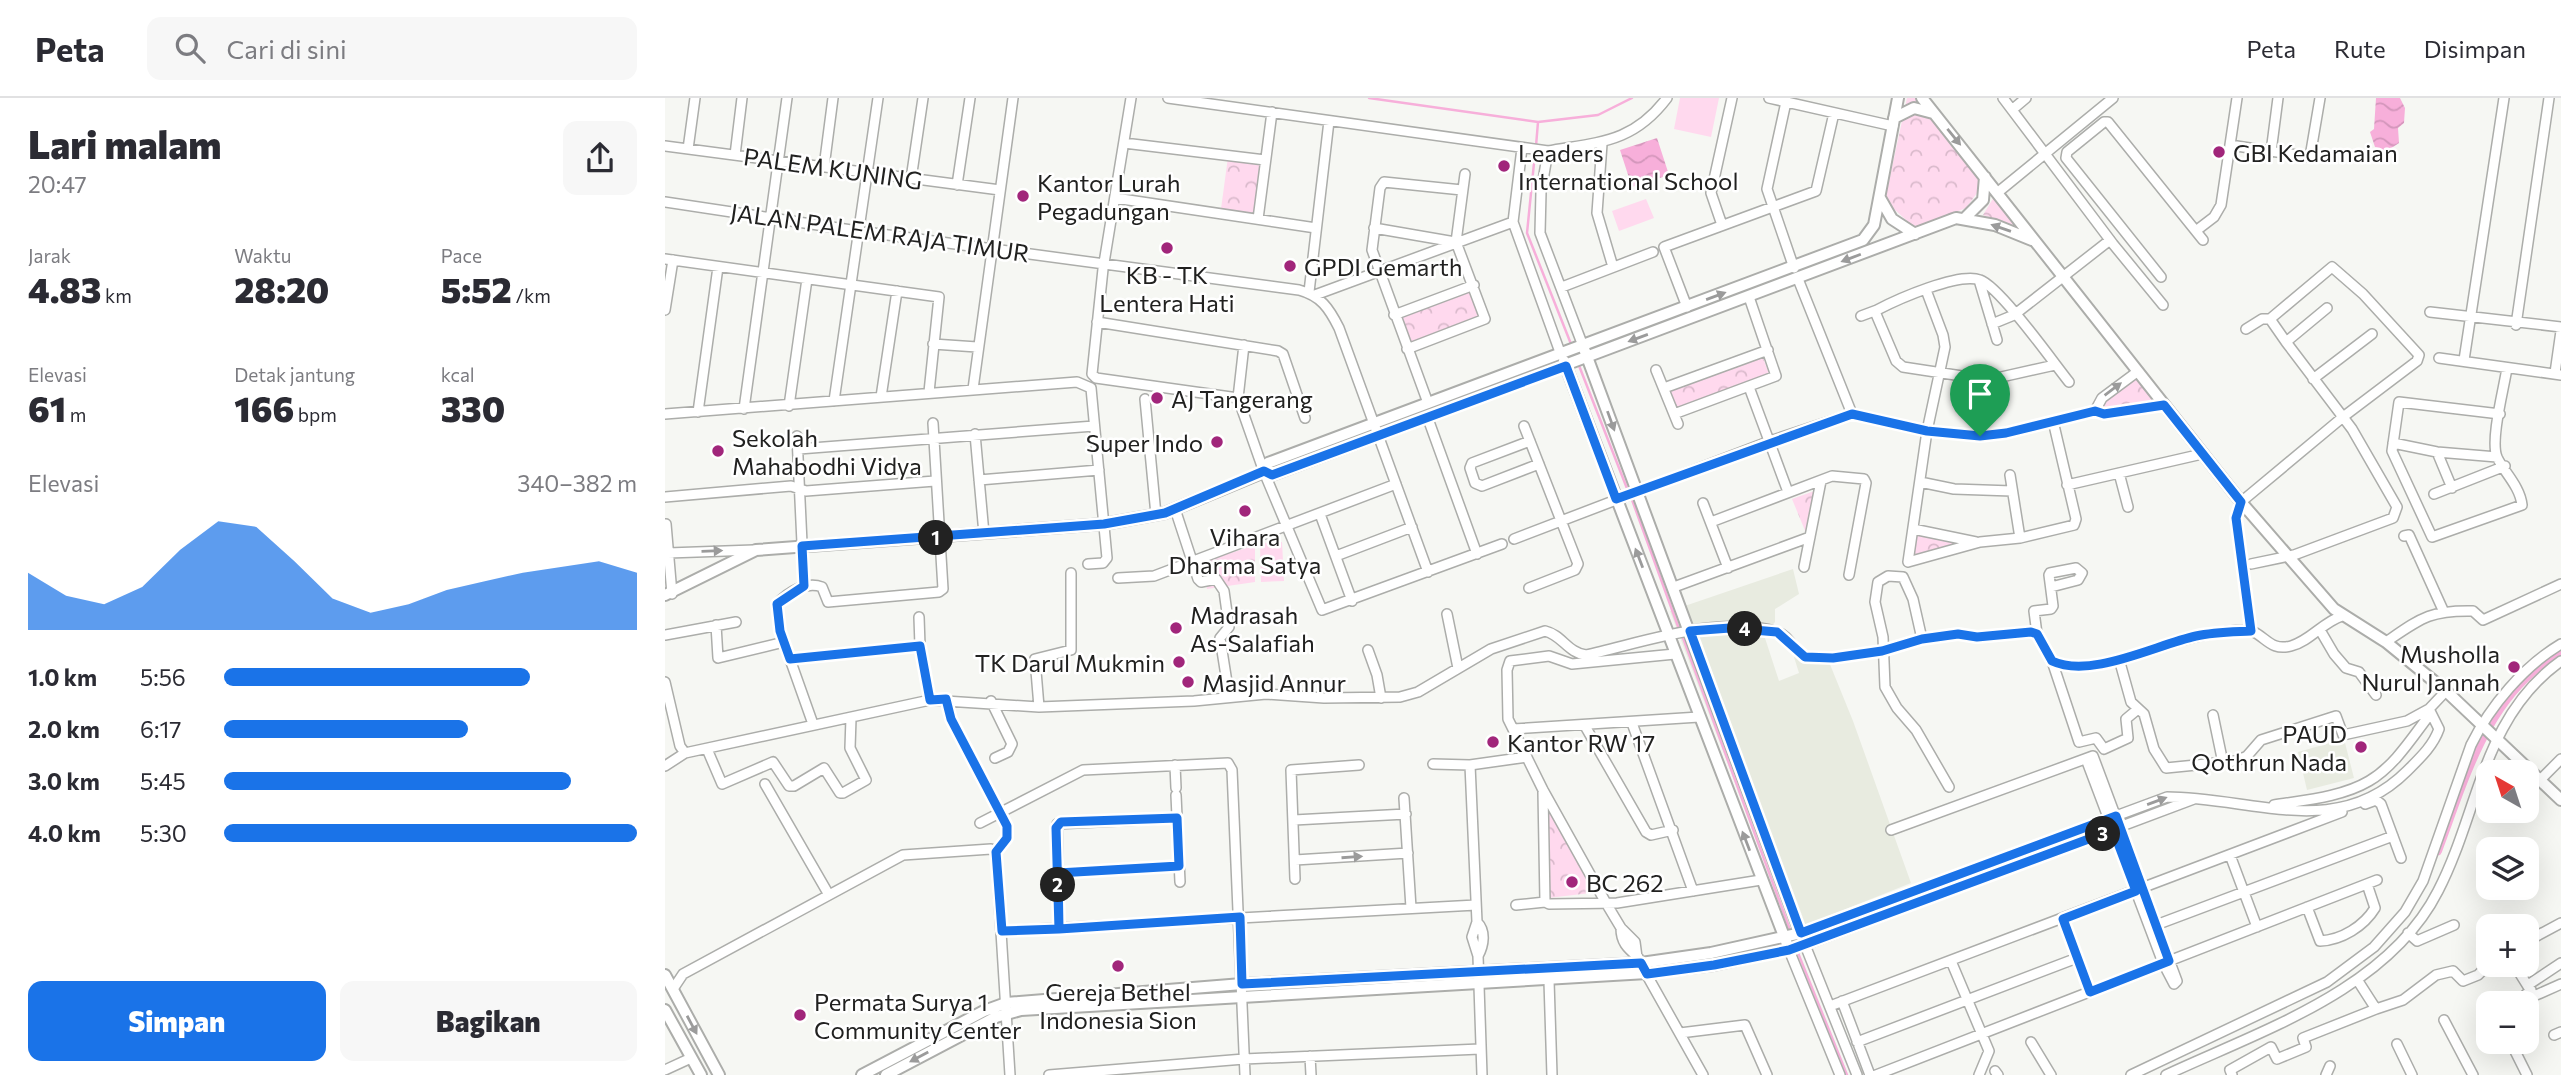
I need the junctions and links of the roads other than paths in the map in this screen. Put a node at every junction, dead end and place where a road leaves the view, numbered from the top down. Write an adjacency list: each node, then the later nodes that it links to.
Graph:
1 (695, 98): 35 (street)
2 (742, 98): 40 (street)
3 (787, 98): 42 (street)
4 (833, 98): 43 (street)
5 (878, 98): 44 (street)
6 (923, 98): 47 (street)
7 (970, 98): 48 (street)
8 (1013, 98): 49 (street)
9 (1131, 98): 31 (street)
10 (1168, 98): 26 (street)
11 (1667, 98): 32 (street)
12 (1732, 98): 60 (street)
13 (1769, 98): 24 (street)
14 (1898, 98): 30 (street)
15 (1922, 98): 28 (street)
16 (2003, 98): 25 (street)
17 (2026, 98): 25 (street)
18 (2113, 98): 39 (street)
19 (2237, 98): 33 (street)
20 (2278, 98): 38 (street)
21 (2320, 98): 38 (street)
22 (2504, 98): 100 (street)
23 (2549, 98): 103 (street)
24 (1786, 102): 27 (street); 55 (street)
25 (2013, 109): 39 (street)
26 (1272, 112): 29 (street); 41 (street)
27 (1834, 113): 30 (street); 55 (street)
28 (1935, 114): 30 (street); 46 (street, one-way to 46)
29 (1329, 121): 36 (street); 61 (street)
30 (1893, 122): 53 (street)
31 (1124, 143): 41 (street); 52 (street)
32 (1602, 144): 37 (street); 75 (street)
33 (2230, 145): 38 (street); 63 (street)
34 (665, 146): 35 (street, PALEM KUNING)
35 (688, 149): 40 (street, PALEM KUNING)
36 (1526, 149): 37 (street); 59 (street)
37 (1545, 151): 85 (street)
38 (2271, 152)
39 (2046, 153): 51 (street); 66 (street)
40 (735, 155): 42 (street, PALEM KUNING)
41 (1265, 160): 58 (street)
42 (779, 161): 43 (street, PALEM KUNING); 56 (street)
43 (824, 167): 44 (street, PALEM KUNING)
44 (867, 173): 47 (street, PALEM KUNING); 64 (street)
45 (1465, 174): 50 (street)
46 (1985, 177): 51 (street); 57 (street)
47 (911, 178): 48 (street, PALEM KUNING)
48 (957, 185): 49 (street, PALEM KUNING)
49 (1000, 190): 70 (street)
50 (1462, 190): 62 (street); 68 (street)
51 (1997, 193): 69 (street)
52 (1115, 198): 58 (street); 73 (street)
53 (1880, 198): 65 (street); 78 (street)
54 (665, 202): 56 (street, JALAN PALEM RAJA TIMUR)
55 (1772, 207): 60 (street); 78 (street)
56 (769, 218): 64 (street, JALAN PALEM RAJA TIMUR); 76 (street)
57 (1965, 218): 65 (street); 69 (street, one-way to 57)
58 (1258, 219): 61 (street)
59 (1513, 222): 68 (street); 114 (street)
60 (1722, 225): 91 (street)
61 (1316, 228): 88 (street)
62 (1374, 228): 68 (street); 77 (street)
63 (2197, 230): 67 (street); 79 (street)
64 (858, 232): 70 (street, JALAN PALEM RAJA TIMUR); 83 (street)
65 (1915, 234): 78 (street, one-way to 78)
66 (2110, 240): 80 (street); 90 (street)
67 (2203, 240)
68 (1456, 242): 77 (street); 84 (street)
69 (2034, 242): 80 (street)
70 (992, 248): 73 (street, JALAN PALEM RAJA TIMUR); 111 (street)
71 (1653, 252): 75 (street)
72 (669, 260): 74 (street); 93 (street)
73 (1101, 264): 88 (street, JALAN PALEM RAJA TIMUR); 101 (street)
74 (718, 267): 76 (street); 138 (street)
75 (1613, 267): 85 (street)
76 (761, 272): 81 (street); 136 (street)
77 (1378, 272): 88 (street); 97 (street)
78 (1796, 273): 89 (street); 91 (street, one-way to 78); 141 (street)
79 (2161, 277)
80 (2061, 278): 96 (street); 120 (street)
81 (807, 279): 83 (street); 135 (street)
82 (1979, 280): 86 (street); 96 (street); 102 (street)
83 (851, 284): 87 (street); 132 (street)
84 (1474, 285): 97 (street); 112 (street)
85 (1562, 287): 114 (street)
86 (1926, 290): 94 (street); 121 (street)
87 (897, 291): 109 (street); 129 (street)
88 (1312, 294): 148 (street)
89 (1749, 297): 113 (street); 114 (street, one-way to 114)
90 (2163, 305)
91 (1687, 307): 114 (street)
92 (2327, 308): 108 (street)
93 (665, 310)
94 (1877, 310): 98 (street); 121 (street)
95 (2430, 312): 100 (street)
96 (2014, 315): 102 (street); 117 (street)
97 (1394, 316): 112 (street)
98 (1861, 316)
99 (2270, 319): 104 (street); 108 (street); 144 (street)
100 (2473, 319): 103 (street); 116 (street)
101 (1097, 322): 110 (street); 130 (street)
102 (1992, 324): 107 (street)
103 (2517, 325): 105 (street)
104 (2246, 329)
105 (2561, 329): 122 (street)
106 (2372, 334): 123 (street)
107 (1997, 340)
108 (2286, 342): 123 (street)
109 (933, 344): 111 (street); 128 (street)
110 (1244, 345): 130 (street); 145 (street)
111 (977, 347): 127 (street)
112 (1407, 349): 133 (street)
113 (1768, 350): 125 (street); 126 (street)
114 (1574, 356): 133 (street); 143 (street); 179 (street, one-way to 179); 183 (street)
115 (2439, 358): 116 (street)
116 (2464, 360): 118 (street)
117 (2055, 365): 121 (street); 124 (street)
118 (2507, 368): 122 (street); 142 (street)
119 (1656, 370): 126 (street)
120 (2137, 372): 134 (street); 137 (street, one-way to 120)
121 (1939, 373): 152 (street)
122 (2558, 374)
123 (2313, 379): 144 (street)
124 (2069, 382)
125 (1749, 387): 140 (street); 158 (street)
126 (1664, 388): 140 (street)
127 (973, 389): 128 (street); 150 (street)
128 (930, 392): 129 (street)
129 (881, 397): 132 (street)
130 (1238, 397): 167 (street)
131 (1146, 399): 189 (street)
132 (834, 401): 135 (street)
133 (1428, 402): 148 (street)
134 (2164, 405): 137 (street); 162 (street)
135 (789, 406): 136 (street)
136 (744, 409): 138 (street)
137 (2095, 411): 146 (street)
138 (698, 412): 139 (street)
139 (665, 414)
140 (1674, 414): 149 (street)
141 (1852, 414): 152 (street); 158 (street)
142 (2500, 414): 159 (street); 163 (street)
143 (1427, 416): 154 (street); 209 (street)
144 (2343, 416): 184 (street); 208 (street)
145 (1305, 418)
146 (2053, 421): 152 (street); 175 (street)
147 (933, 423): 156 (street)
148 (1373, 424): 154 (street); 167 (street)
149 (1678, 424)
150 (1094, 426): 153 (street); 166 (street)
151 (1524, 426): 157 (street)
152 (1927, 431): 173 (street)
153 (975, 434): 156 (street); 170 (street)
154 (1378, 435): 167 (street); 174 (street)
155 (797, 436): 160 (street)
156 (934, 437): 160 (street); 171 (street)
157 (1529, 441): 164 (street); 164 (street)
158 (1770, 441): 179 (street); 180 (street)
159 (2393, 443): 161 (street); 165 (street)
160 (799, 449): 177 (street)
161 (2437, 452): 163 (street); 176 (street)
162 (2202, 454): 168 (street); 184 (street)
163 (2497, 457): 165 (street)
164 (1539, 464): 190 (street)
165 (2504, 466): 176 (street)
166 (1099, 470): 170 (street); 193 (street)
167 (1264, 471): 187 (street); 194 (street)
168 (2119, 473): 175 (street); 186 (street)
169 (2010, 475): 178 (street)
170 (979, 480): 197 (street)
171 (935, 481): 177 (street); 199 (street)
172 (1821, 481): 180 (street); 200 (street); 218 (street)
173 (1920, 482): 178 (street); 196 (street)
174 (1396, 484): 188 (street); 195 (street)
175 (2067, 485): 201 (street)
176 (2452, 488): 181 (street)
177 (800, 489): 182 (street); 205 (street)
178 (2012, 491): 201 (street)
179 (1635, 492): 183 (street); 222 (street)
180 (1788, 492): 191 (street)
181 (2434, 494)
182 (665, 497)
183 (1618, 498): 190 (street); 238 (street, one-way to 183)
184 (2241, 502): 208 (street); 234 (street)
185 (1703, 503): 191 (street)
186 (2128, 507)
187 (1175, 509): 189 (street); 211 (street)
188 (1320, 514): 194 (street); 210 (street)
189 (1156, 515): 193 (street)
190 (1560, 522): 202 (street); 224 (street)
191 (1711, 522): 215 (street)
192 (666, 524): 207 (street)
193 (1104, 524): 197 (street); 212 (street)
194 (1287, 526): 211 (street); 226 (street)
195 (1412, 527): 210 (street); 216 (street)
196 (1913, 529): 203 (street); 203 (street)
197 (984, 534): 199 (street)
198 (2403, 536): 227 (street)
199 (940, 537): 205 (street); 221 (street)
200 (1810, 537): 214 (street); 215 (street)
201 (2020, 538): 203 (street)
202 (1514, 539)
203 (1980, 542)
204 (1502, 544): 209 (street)
205 (802, 546): 206 (street); 221 (street)
206 (756, 550): 207 (street, one-way to 206); 225 (street)
207 (668, 552): 225 (street)
208 (2284, 553): 213 (street); 228 (street)
209 (1477, 554): 216 (street)
210 (1336, 556): 226 (street)
211 (1194, 562): 219 (street); 254 (street)
212 (1089, 564)
213 (2251, 564)
214 (1804, 567)
215 (1728, 568): 222 (street)
216 (1428, 572): 226 (street)
217 (1072, 573): 260 (street)
218 (1849, 575)
219 (1118, 579)
220 (2561, 584): 227 (street)
221 (804, 586): 240 (street)
222 (1674, 587): 235 (street)
223 (2051, 587): 236 (street)
224 (1529, 588)
225 (668, 594)
226 (1352, 601)
227 (2443, 610): 241 (street)
228 (2337, 612): 233 (street); 241 (street)
229 (1447, 614): 251 (street)
230 (919, 617): 243 (street)
231 (736, 622): 232 (street)
232 (716, 625): 237 (street); 240 (street)
233 (2320, 630): 234 (street); 255 (street)
234 (2251, 631): 248 (street)
235 (1687, 632): 238 (street); 245 (street); 335 (street)
236 (2037, 634): 239 (street); 249 (street)
237 (665, 635)
238 (1671, 636): 246 (street); 251 (street)
239 (1922, 639): 245 (street); 245 (street)
240 (784, 642): 247 (street)
241 (2386, 642): 253 (street)
242 (2561, 643): 269 (street)
243 (920, 646): 247 (street); 258 (street)
244 (1368, 650): 256 (street)
245 (1882, 651): 285 (street)
246 (1675, 654): 264 (street); 270 (street)
247 (790, 659): 267 (street)
248 (2119, 659): 249 (street); 261 (street)
249 (2052, 661): 261 (street)
250 (2561, 661): 271 (street)
251 (1458, 668): 256 (street)
252 (665, 682): 273 (street)
253 (2446, 691): 262 (street); 269 (street)
254 (1229, 695): 256 (street); 260 (street)
255 (2376, 695)
256 (1381, 698)
257 (946, 699): 258 (street); 259 (street); 291 (street)
258 (930, 700): 265 (street)
259 (991, 701): 260 (street); 275 (street)
260 (1039, 707)
261 (2138, 709): 277 (street)
262 (2430, 711): 277 (street); 290 (street); 290 (street)
263 (2213, 715): 277 (street)
264 (1699, 717): 266 (street); 312 (street, one-way to 264)
265 (851, 718): 267 (street); 272 (street)
266 (1632, 723): 268 (street); 300 (street)
267 (813, 724): 272 (street)
268 (1585, 726): 270 (street); 300 (street)
269 (2482, 726): 271 (street); 359 (street)
270 (1513, 729): 274 (street)
271 (2495, 736): 283 (street); 336 (street)
272 (707, 749): 273 (street)
273 (685, 753): 282 (street)
274 (1527, 757): 281 (street); 286 (street)
275 (995, 758)
276 (2561, 759): 283 (street)
277 (2223, 763)
278 (1433, 764): 281 (street)
279 (1175, 765): 291 (street); 293 (street); 327 (street)
280 (1359, 765): 295 (street)
281 (1469, 765): 323 (street)
282 (665, 766)
283 (2540, 780): 289 (street)
284 (765, 784): 320 (street)
285 (1948, 787)
286 (1543, 790): 321 (street); 322 (street)
287 (2200, 797): 290 (street); 294 (street, one-way to 287); 298 (street)
288 (1404, 799): 292 (street)
289 (2561, 800)
290 (2263, 807)
291 (1002, 814): 296 (street); 303 (street)
292 (1406, 814): 295 (street); 304 (street)
293 (1177, 818): 308 (street); 309 (street)
294 (2112, 818): 297 (street); 298 (street); 299 (street)
295 (1294, 820): 307 (street)
296 (980, 823)
297 (2086, 827): 302 (street); 310 (street)
298 (2117, 829): 302 (street); 317 (street)
299 (1891, 830)
300 (1673, 831): 318 (street)
301 (2393, 836): 305 (street); 306 (street); 319 (street)
302 (2091, 839): 316 (street)
303 (996, 852): 320 (street); 334 (street)
304 (1408, 853): 307 (street, one-way to 304); 326 (street)
305 (2230, 855): 317 (street); 319 (street)
306 (2401, 858)
307 (1295, 860): 311 (street)
308 (1179, 866): 309 (street); 314 (street)
309 (1058, 873): 333 (street)
310 (1953, 877): 316 (street); 335 (street)
311 (1295, 879)
312 (1761, 880): 318 (street); 338 (street)
313 (2377, 880): 315 (street)
314 (1180, 882)
315 (2367, 884): 325 (street); 325 (street)
316 (1957, 888): 339 (street)
317 (2139, 890): 328 (street); 330 (street); 343 (street)
318 (1693, 891): 322 (street)
319 (2244, 892): 330 (street); 332 (street)
320 (829, 895): 355 (street)
321 (1545, 902): 322 (street); 324 (street)
322 (1606, 903): 345 (street)
323 (1476, 905): 326 (street); 346 (street)
324 (1516, 905)
325 (2307, 907): 332 (street)
326 (1411, 908): 327 (street)
327 (1240, 917): 333 (street); 356 (street)
328 (2063, 919): 341 (street); 342 (street)
329 (2561, 923): 337 (street)
330 (2156, 925): 343 (street)
331 (2454, 925): 336 (street)
332 (2257, 927): 343 (street)
333 (1059, 929): 334 (street)
334 (1002, 931): 364 (street)
335 (1801, 933): 338 (street); 339 (street)
336 (2408, 933): 351 (street)
337 (2539, 935)
338 (1785, 939): 340 (street); 345 (street)
339 (1805, 945): 340 (street); 362 (street)
340 (1789, 950): 345 (street); 394 (street)
341 (2077, 958): 358 (street); 360 (street)
342 (1951, 961): 360 (street); 361 (street)
343 (2166, 962): 358 (street)
344 (2561, 963): 354 (street)
345 (1642, 965): 346 (street); 350 (street); 368 (street)
346 (1478, 971): 353 (street); 356 (street)
347 (665, 975): 355 (street)
348 (2476, 976): 365 (street)
349 (2523, 977): 354 (street)
350 (1549, 981): 353 (street); 391 (street)
351 (2358, 981): 363 (street); 365 (street)
352 (2561, 984): 354 (street)
353 (1478, 985): 356 (street); 373 (street)
354 (2530, 987): 357 (street)
355 (673, 989): 382 (street, one-way to 382)
356 (1242, 990): 364 (street); 377 (street)
357 (2526, 991)
358 (2090, 992): 369 (street)
359 (2302, 994): 363 (street); 379 (street)
360 (1967, 1000): 369 (street); 370 (street)
361 (1842, 1002): 362 (street); 370 (street)
362 (1830, 1006): 395 (street)
363 (2308, 1007): 379 (street)
364 (1006, 1008): 383 (street); 384 (street, one-way to 384); 385 (street)
365 (2377, 1009): 402 (street)
366 (665, 1010): 376 (street)
367 (2444, 1020): 404 (street)
368 (1680, 1033): 392 (street); 393 (street)
369 (1982, 1034): 397 (street); 398 (street)
370 (1857, 1042): 396 (street)
371 (2031, 1042): 399 (street)
372 (2397, 1044): 403 (street)
373 (1481, 1049): 375 (street); 390 (street)
374 (2517, 1054): 405 (street)
375 (1310, 1056): 377 (street); 389 (street)
376 (691, 1058): 380 (street); 381 (street)
377 (1244, 1059): 378 (street); 388 (street)
378 (1188, 1063): 386 (street); 387 (street)
379 (2176, 1064): 400 (street); 401 (street)
380 (665, 1070)
381 (701, 1075)
382 (719, 1075)
383 (862, 1075)
384 (886, 1075)
385 (1010, 1075)
386 (1049, 1075)
387 (1188, 1075)
388 (1245, 1075)
389 (1311, 1075)
390 (1482, 1075)
391 (1552, 1075)
392 (1703, 1075)
393 (1767, 1075)
394 (1840, 1075)
395 (1857, 1075)
396 (1870, 1075)
397 (1876, 1075)
398 (1979, 1075)
399 (2051, 1075)
400 (2131, 1075)
401 (2166, 1075)
402 (2232, 1075)
403 (2412, 1075)
404 (2473, 1075)
405 (2528, 1075)

